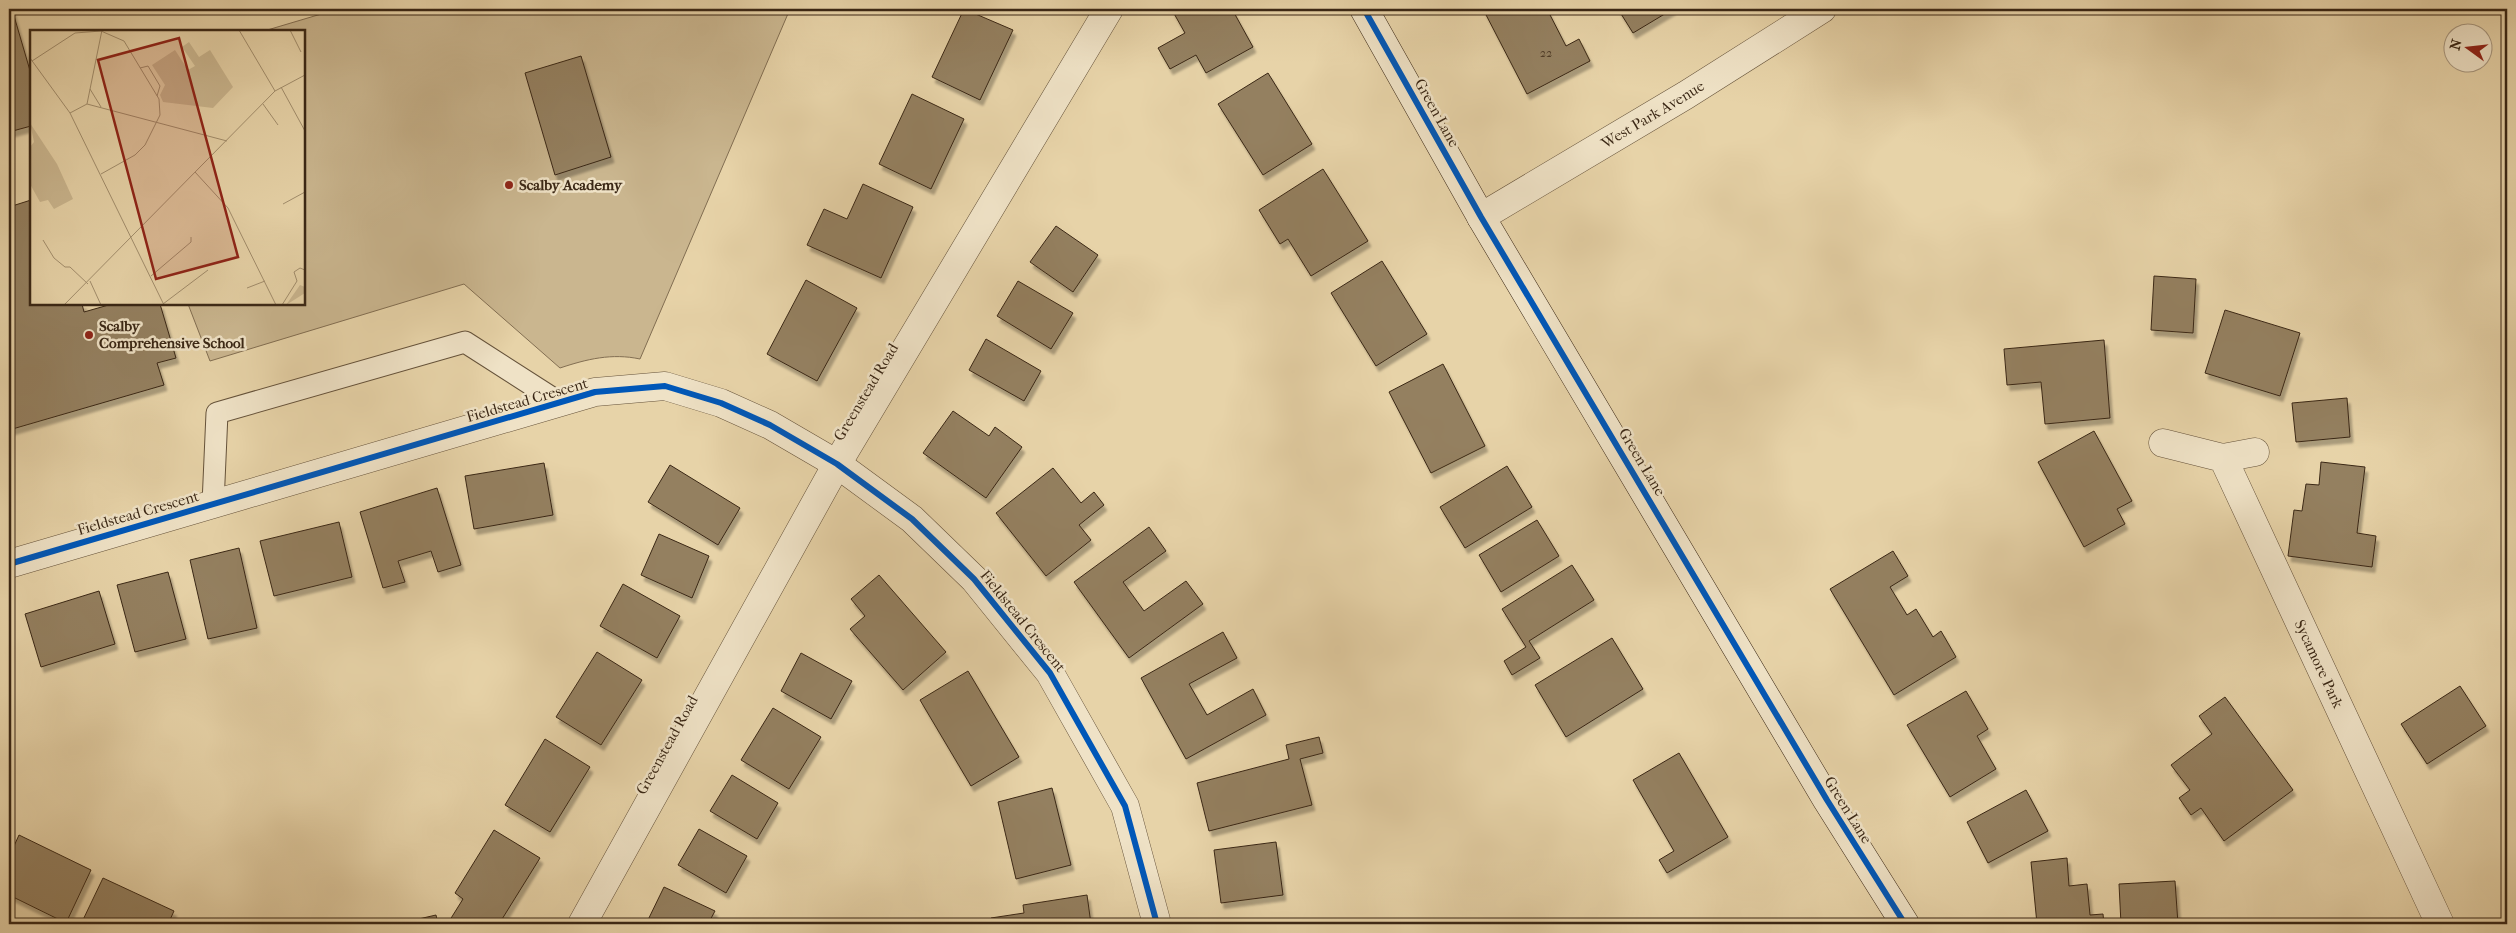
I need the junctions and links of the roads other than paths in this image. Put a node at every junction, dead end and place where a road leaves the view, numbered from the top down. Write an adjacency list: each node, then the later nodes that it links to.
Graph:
1 (1109, 9): 9 (street, Greenstead Road)
2 (1364, 9): 4 (street, Green Lane)
3 (1822, 9): 4 (street, West Park Avenue)
4 (1481, 217): 14 (street, Green Lane)
5 (560, 403): 9 (street, Fieldstead Crescent); 10 (street, Fieldstead Crescent); 10 (lane)
6 (2164, 443): 8 (street)
7 (2255, 452): 8 (street)
8 (2223, 458): 15 (street, Sycamore Park)
9 (837, 464): 12 (street, Greenstead Road); 13 (street, Fieldstead Crescent)
10 (213, 504): 11 (street, Fieldstead Crescent)
11 (9, 564)
12 (582, 924)
13 (1157, 924)
14 (1905, 924)
15 (2440, 924)

